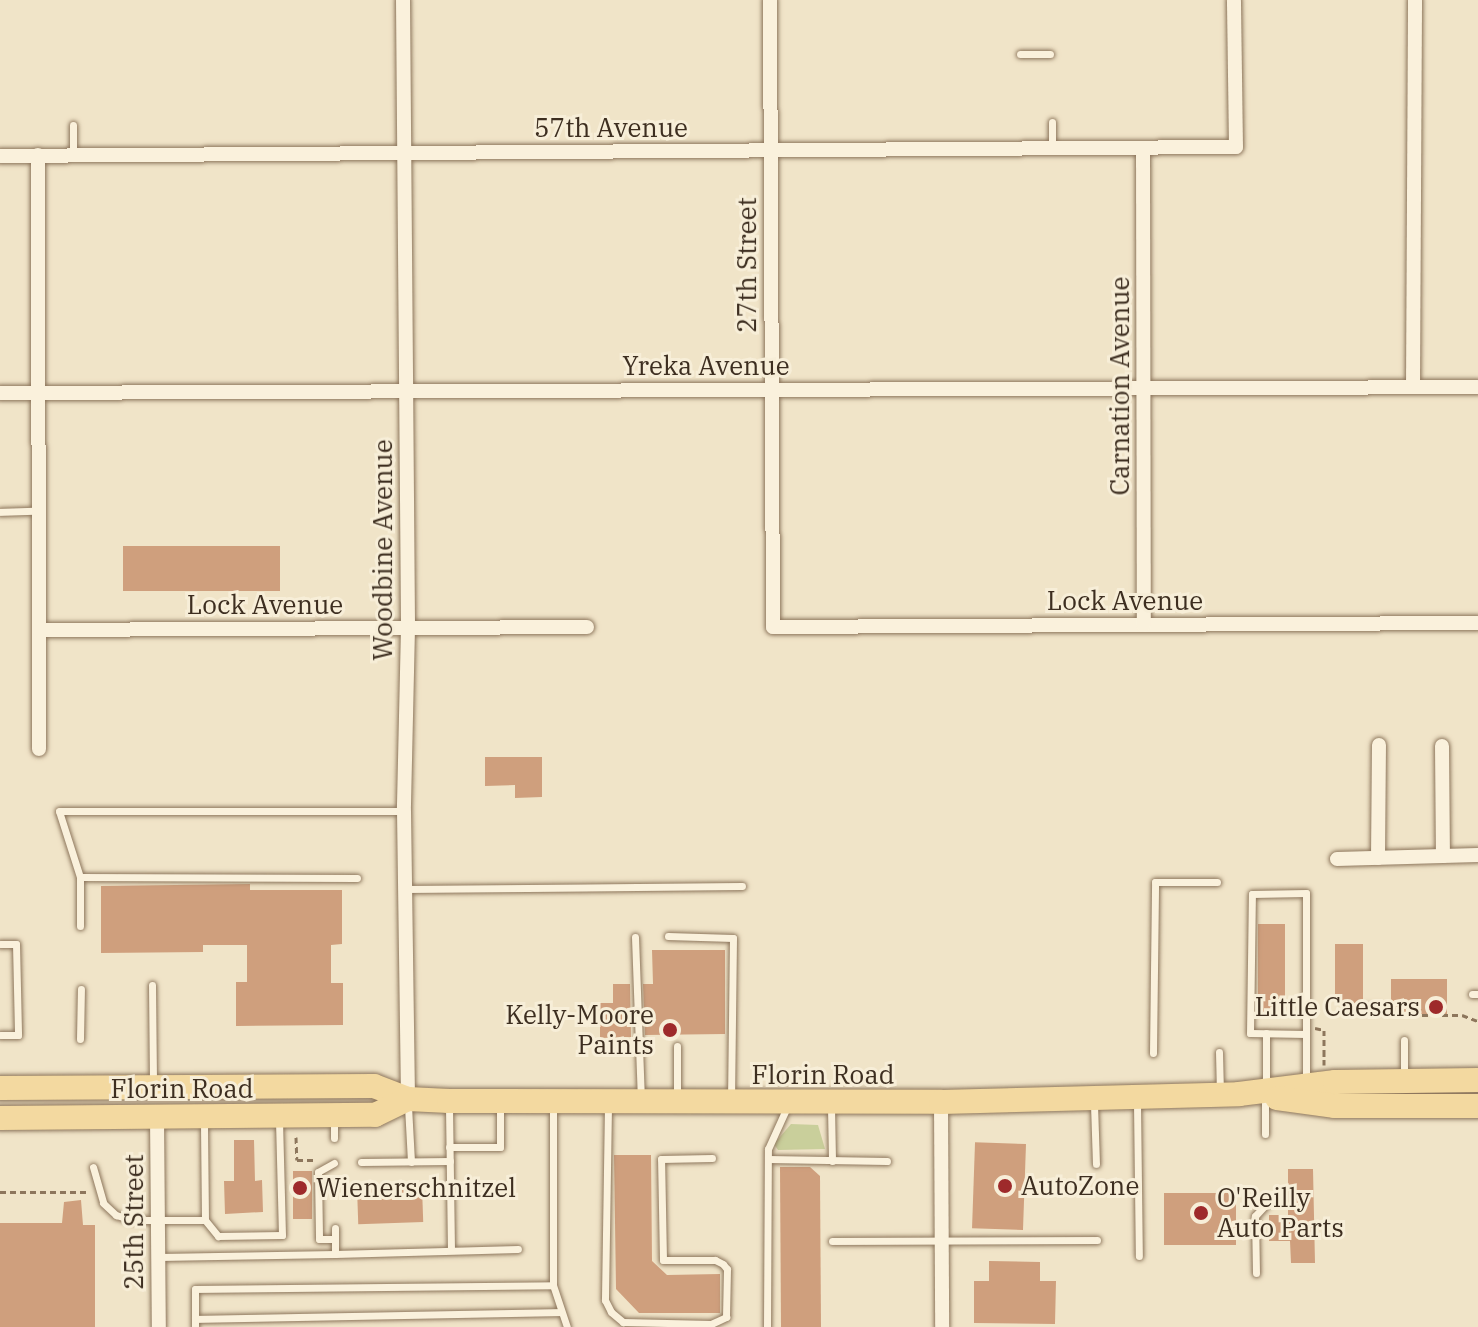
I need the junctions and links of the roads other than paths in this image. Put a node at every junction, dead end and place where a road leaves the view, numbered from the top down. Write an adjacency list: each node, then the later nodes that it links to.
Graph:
1 (403, 0): 12 (street, Woodbine Avenue)
2 (770, 0): 11 (street, 27th Street)
3 (1234, 0): 10 (street, 57th Avenue)
4 (1415, 0): 16 (street)
5 (1020, 54): 6 (lane)
6 (1050, 54)
7 (1052, 122): 9 (lane)
8 (73, 125): 14 (lane)
9 (1052, 148): 10 (street, 57th Avenue); 11 (street, 57th Avenue)
10 (1143, 148): 18 (street, Carnation Avenue)
11 (771, 150): 12 (street, 57th Avenue); 19 (street, 27th Street)
12 (405, 153): 14 (street, 57th Avenue); 20 (street, Woodbine Avenue)
13 (38, 155): 14 (street, 57th Avenue); 15 (street, 57th Avenue); 21 (street)
14 (73, 155)
15 (0, 156)
16 (1413, 387): 17 (street, Yreka Avenue); 18 (street, Yreka Avenue)
17 (1478, 387)
18 (1144, 388): 19 (street, Yreka Avenue); 26 (street, Carnation Avenue)
19 (772, 390): 20 (street, Yreka Avenue); 28 (street, 27th Street)
20 (406, 391): 21 (street, Yreka Avenue); 29 (street, Woodbine Avenue)
21 (38, 392): 22 (street, Yreka Avenue); 23 (street)
22 (0, 393)
23 (38, 511): 24 (lane); 30 (street)
24 (0, 512)
25 (1478, 623): 26 (street, Lock Avenue)
26 (1144, 625): 28 (street, Lock Avenue)
27 (587, 627): 29 (street, Lock Avenue)
28 (773, 627)
29 (408, 628): 30 (street, Lock Avenue); 34 (street, Woodbine Avenue)
30 (39, 630): 33 (street)
31 (1379, 745): 37 (street)
32 (1442, 746): 36 (street)
33 (39, 749)
34 (404, 811): 39 (lane); 43 (street, Woodbine Avenue)
35 (1478, 855): 36 (street)
36 (1443, 856): 37 (street)
37 (1378, 858): 38 (street)
38 (1337, 859)
39 (80, 877): 40 (lane); 44 (lane)
40 (357, 878)
41 (1217, 882): 59 (lane)
42 (742, 886): 43 (lane)
43 (405, 889): 70 (street, Woodbine Avenue)
44 (80, 926)
45 (668, 936): 77 (lane)
46 (635, 937): 75 (lane)
47 (0, 944): 54 (lane)
48 (152, 985): 63 (lane)
49 (81, 989): 55 (lane)
50 (1359, 1008): 51 (lane)
51 (1380, 1008)
52 (1266, 1033): 53 (lane); 53 (lane); 67 (lane)
53 (1306, 1034): 62 (lane)
54 (0, 1035)
55 (80, 1039)
56 (1404, 1040): 61 (lane)
57 (677, 1046): 76 (lane)
58 (1219, 1052): 66 (lane)
59 (1153, 1053)
60 (1478, 1080): 61 (main road, Florin Road)
61 (1404, 1081): 62 (main road, Florin Road)
62 (1306, 1085): 67 (main road, Florin Road)
63 (153, 1087): 64 (main road, Florin Road); 65 (main road, Florin Road); 82 (main road)
64 (216, 1087): 70 (main road, Florin Road); 83 (main road)
65 (0, 1088)
66 (1230, 1094): 67 (main road, Florin Road); 68 (main road, Florin Road)
67 (1265, 1094): 81 (main road, Florin Road); 87 (lane)
68 (1137, 1097): 69 (main road, Florin Road); 110 (lane)
69 (1094, 1098): 73 (main road, Florin Road); 97 (lane)
70 (408, 1099): 71 (main road, Florin Road); 86 (main road, Florin Road); 95 (lane)
71 (449, 1101): 72 (main road, Florin Road); 88 (lane)
72 (500, 1102): 74 (main road, Florin Road); 88 (lane)
73 (941, 1102): 79 (main road, Florin Road); 104 (street)
74 (553, 1103): 80 (main road, Florin Road); 113 (lane)
75 (641, 1103): 76 (main road, Florin Road); 80 (main road, Florin Road)
76 (677, 1103): 77 (main road, Florin Road)
77 (732, 1103): 78 (main road, Florin Road)
78 (789, 1103): 79 (main road, Florin Road); 90 (lane)
79 (831, 1103): 92 (lane)
80 (608, 1104): 89 (lane)
81 (1478, 1106)
82 (83, 1117): 83 (main road, Florin Road); 85 (main road, Florin Road)
83 (157, 1117): 84 (main road, Florin Road); 101 (street, 25th Street)
84 (204, 1117): 86 (main road, Florin Road); 100 (lane)
85 (0, 1118)
86 (287, 1120): 100 (lane)
87 (1265, 1134)
88 (449, 1147): 91 (lane)
89 (712, 1158)
90 (768, 1159): 92 (lane); 118 (lane)
91 (450, 1161): 95 (lane); 107 (lane)
92 (832, 1161): 93 (lane)
93 (887, 1161)
94 (361, 1162): 95 (lane)
95 (411, 1162)
96 (334, 1163): 103 (lane)
97 (1096, 1164)
98 (93, 1167): 101 (lane)
99 (1266, 1204): 112 (lane)
100 (205, 1220): 101 (lane)
101 (158, 1221): 111 (street, 25th Street)
102 (335, 1228): 103 (lane)
103 (335, 1239): 109 (lane)
104 (942, 1239): 105 (lane); 106 (lane); 119 (street)
105 (1097, 1240)
106 (832, 1241)
107 (451, 1249): 108 (lane); 109 (lane)
108 (518, 1249)
109 (335, 1254): 111 (lane)
110 (1139, 1256)
111 (159, 1257): 116 (street, 25th Street)
112 (1256, 1273)
113 (553, 1285): 114 (lane); 115 (lane)
114 (561, 1312): 115 (lane); 117 (lane)
115 (195, 1323)
116 (159, 1327)
117 (567, 1327)
118 (767, 1327)
119 (942, 1327)

